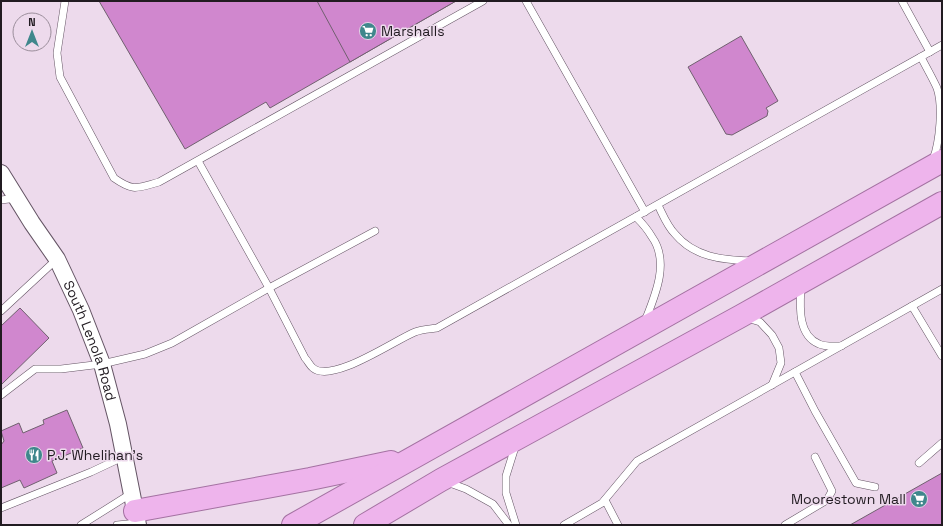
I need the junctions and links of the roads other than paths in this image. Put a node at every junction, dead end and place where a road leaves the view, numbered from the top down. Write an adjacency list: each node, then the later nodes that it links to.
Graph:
1 (65, 1): 8 (lane)
2 (483, 1): 8 (lane)
3 (526, 1): 14 (lane)
4 (902, 1): 6 (lane)
5 (942, 45): 6 (lane)
6 (930, 52): 7 (lane)
7 (921, 57): 9 (lane); 13 (lane)
8 (198, 160): 20 (lane)
9 (936, 164): 18 (highway)
10 (1, 173): 11 (street, South Lenola Road)
11 (9, 199): 17 (street, South Lenola Road)
12 (942, 203): 19 (highway)
13 (658, 205): 14 (lane); 18 (lane)
14 (645, 212): 15 (lane)
15 (636, 217): 20 (lane); 25 (lane)
16 (375, 231): 20 (lane)
17 (57, 259): 23 (lane); 28 (street, South Lenola Road)
18 (763, 261): 25 (highway)
19 (802, 281): 24 (highway); 26 (lane)
20 (269, 288): 28 (lane)
21 (942, 289): 22 (lane)
22 (912, 306): 26 (lane); 27 (lane)
23 (1, 311)
24 (741, 316): 30 (lane); 32 (highway)
25 (643, 328): 36 (highway)
26 (841, 346): 29 (lane)
27 (942, 356)
28 (102, 364): 31 (lane); 34 (street, South Lenola Road)
29 (795, 372): 30 (lane); 39 (lane)
30 (772, 385): 40 (lane)
31 (1, 395)
32 (517, 438): 38 (highway); 48 (lane)
33 (942, 443): 37 (lane)
34 (125, 456): 41 (lane); 42 (street, South Lenola Road)
35 (815, 457): 51 (lane)
36 (412, 458): 42 (highway); 45 (highway)
37 (919, 463)
38 (441, 480): 46 (highway); 47 (lane)
39 (875, 487)
40 (605, 500): 49 (lane); 50 (lane)
41 (1, 508)
42 (136, 513): 43 (lane); 44 (lane)
43 (81, 525)
44 (117, 525)
45 (293, 525)
46 (365, 525)
47 (509, 525)
48 (516, 525)
49 (564, 525)
50 (618, 525)
51 (785, 525)

